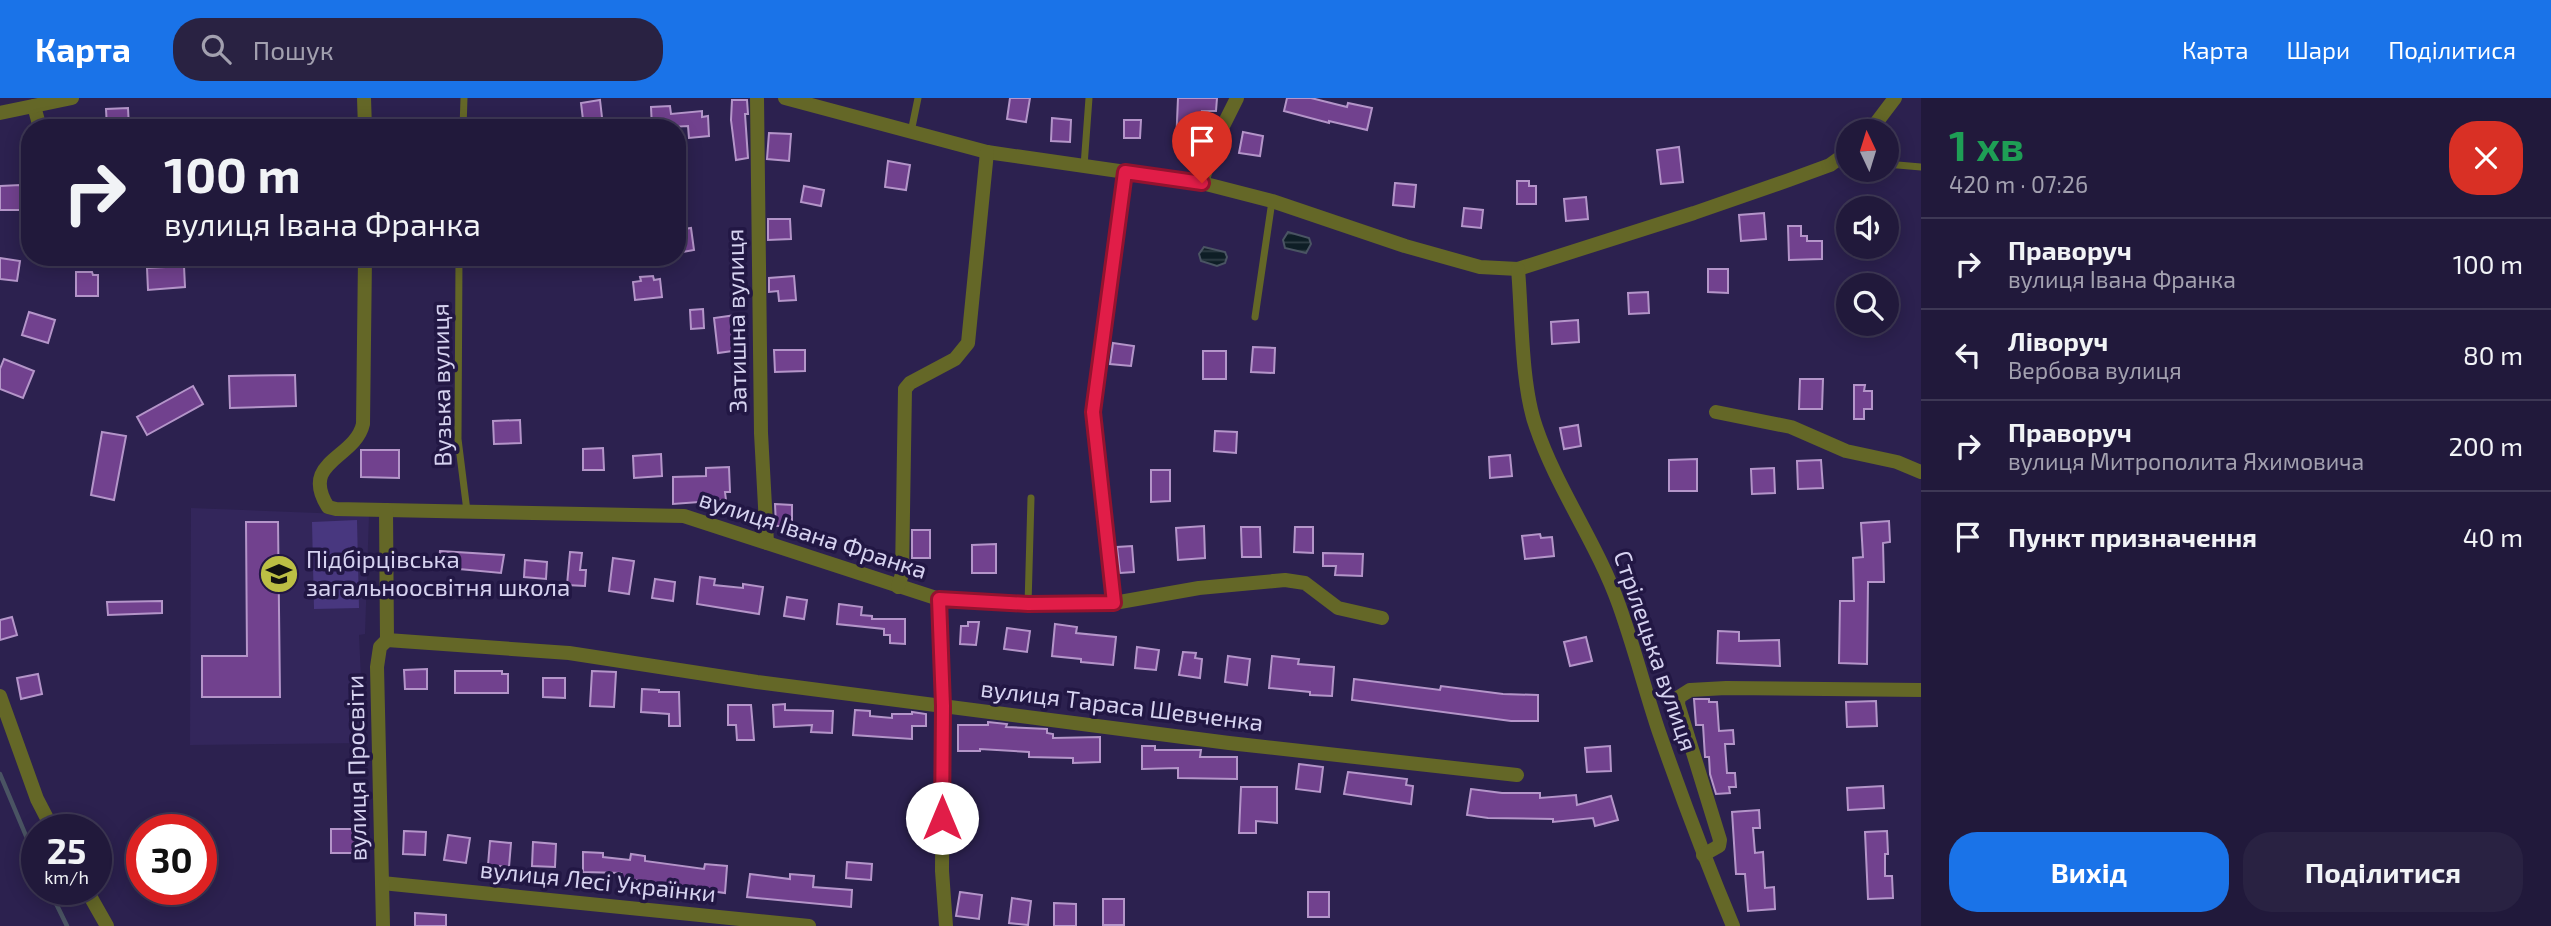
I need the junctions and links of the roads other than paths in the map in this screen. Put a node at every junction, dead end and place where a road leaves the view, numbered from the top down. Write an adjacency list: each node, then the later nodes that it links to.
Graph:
1 (72, 98): 10 (street)
2 (364, 98): 13 (street)
3 (464, 98): 14 (lane)
4 (757, 98): 34 (street, Затишна вулиця)
5 (785, 98): 16 (street)
6 (918, 98): 16 (lane)
7 (1089, 98): 20 (lane)
8 (1237, 98): 23 (street)
9 (1895, 98): 15 (street)
10 (34, 106): 11 (street); 12 (street)
11 (0, 113)
12 (38, 119)
13 (365, 119)
14 (463, 119)
15 (1879, 119)
16 (911, 133): 17 (street)
17 (987, 152): 20 (street); 35 (street)
18 (1836, 160): 27 (street)
19 (1899, 165): 21 (lane)
20 (1084, 167): 22 (street)
21 (1921, 167)
22 (1125, 172): 23 (street); 37 (street)
23 (1202, 183): 24 (street)
24 (1272, 201): 27 (street); 28 (lane)
25 (365, 266): 32 (street)
26 (459, 266): 33 (lane, Вузька вулиця)
27 (1518, 269): 46 (street, Стрілецька вулиця)
28 (1255, 317)
29 (1716, 412): 30 (street)
30 (1921, 472)
31 (1031, 498): 38 (lane)
32 (386, 510): 33 (street, вулиця Івана Франка); 40 (street, вулиця Просвіти)
33 (467, 511): 34 (street, вулиця Івана Франка)
34 (767, 543): 35 (street, вулиця Івана Франка)
35 (898, 587): 36 (street, вулиця Івана Франка)
36 (939, 599): 38 (street, вулиця Івана Франка); 43 (street)
37 (1114, 603): 38 (street, вулиця Івана Франка); 39 (street, вулиця Івана Франка)
38 (1028, 604)
39 (1382, 618)
40 (387, 640): 43 (street, вулиця Тараса Шевченка); 47 (street, вулиця Просвіти)
41 (1921, 690): 46 (street)
42 (0, 696): 45 (street)
43 (943, 706): 44 (street, вулиця Тараса Шевченка); 52 (street)
44 (1517, 775)
45 (45, 814)
46 (1703, 855): 53 (street, Стрілецька вулиця)
47 (382, 883): 50 (street, вулиця Просвіти); 51 (street, вулиця Лесі Українки)
48 (95, 905): 49 (street)
49 (107, 926)
50 (383, 926)
51 (809, 926)
52 (946, 926)
53 (1733, 926)

